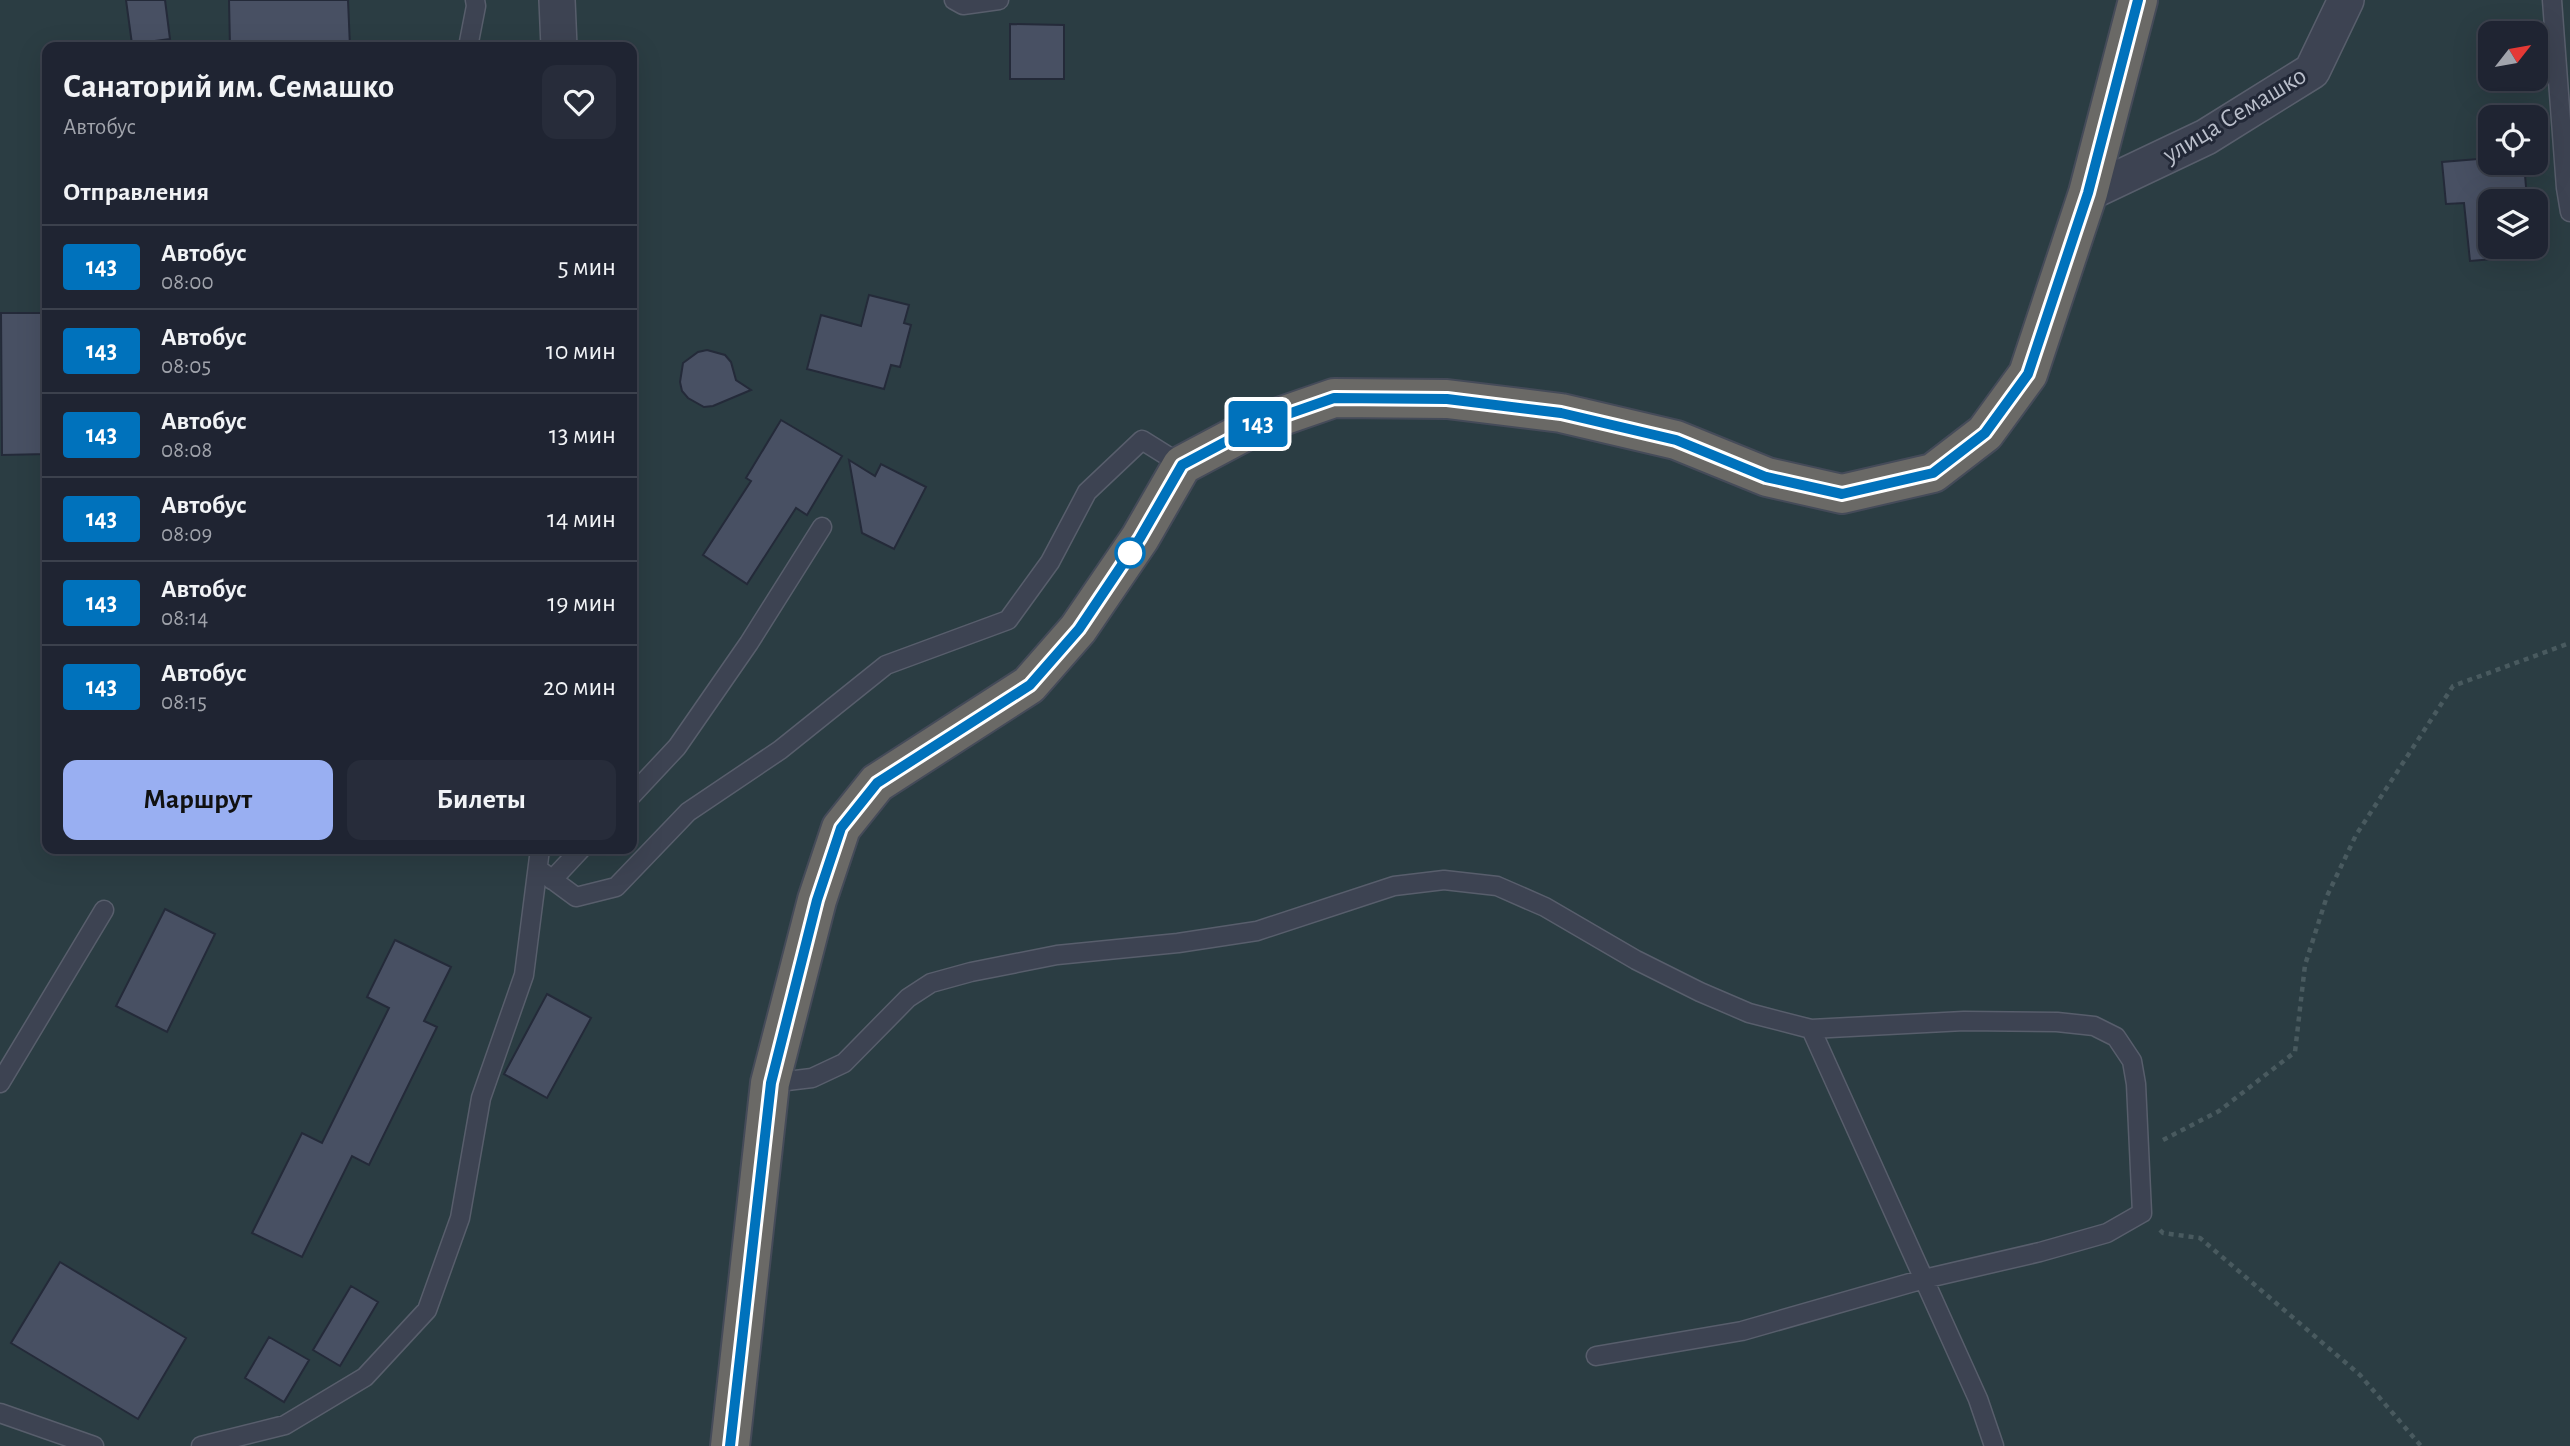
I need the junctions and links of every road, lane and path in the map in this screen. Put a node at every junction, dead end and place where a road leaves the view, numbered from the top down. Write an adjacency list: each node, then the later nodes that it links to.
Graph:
1 (475, 0): 8 (lane)
2 (557, 0): 9 (street)
3 (954, 0): 4 (lane)
4 (999, 0)
5 (2138, 0): 10 (highway)
6 (2346, 0): 10 (street, улица Семашко)
7 (2552, 0): 11 (lane)
8 (469, 42)
9 (559, 42)
10 (2088, 193): 12 (highway)
11 (2570, 212)
12 (1182, 465): 18 (lane); 22 (highway)
13 (822, 527): 15 (lane)
14 (2570, 643): 23 (path)
15 (637, 790)
16 (541, 854): 18 (lane)
17 (574, 854): 18 (lane)
18 (545, 874): 29 (lane)
19 (104, 910): 21 (lane)
20 (1811, 1029): 22 (lane); 23 (lane); 25 (lane)
21 (0, 1083)
22 (771, 1083): 30 (highway)
23 (2138, 1154): 24 (lane)
24 (2141, 1213): 25 (lane); 32 (path)
25 (1924, 1279): 26 (lane); 31 (lane)
26 (1596, 1356)
27 (0, 1413): 28 (lane)
28 (94, 1446)
29 (201, 1446)
30 (730, 1446)
31 (1994, 1446)
32 (2421, 1446)

